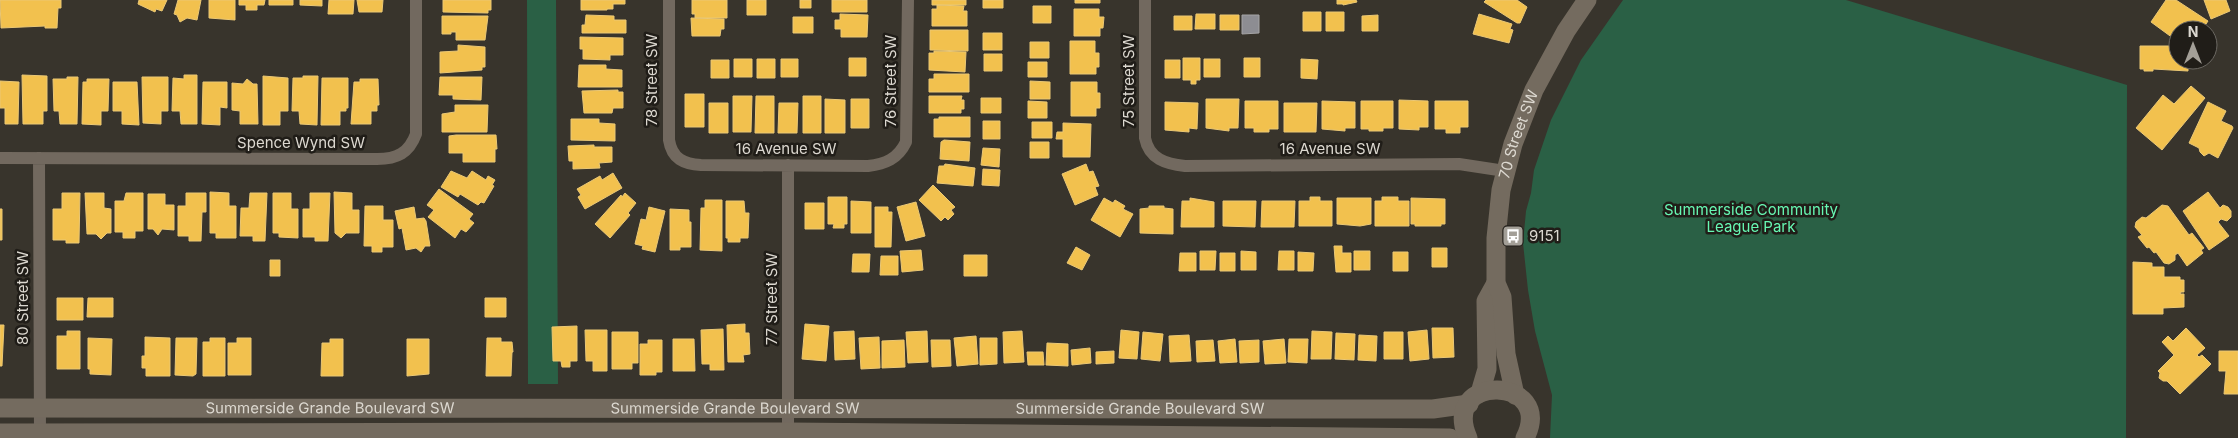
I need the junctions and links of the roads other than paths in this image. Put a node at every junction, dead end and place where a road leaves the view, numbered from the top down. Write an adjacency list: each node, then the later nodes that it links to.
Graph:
1 (416, 0): 7 (street, Spence Wynd SW)
2 (669, 0): 8 (street, 78 Street SW)
3 (908, 0): 9 (street, 76 Street SW)
4 (1145, 0): 10 (street, 75 Street SW)
5 (1587, 0): 12 (street, 70 Street SW)
6 (0, 158): 7 (street)
7 (39, 158): 18 (street, 80 Street SW)
8 (677, 158): 11 (street, 16 Avenue SW)
9 (894, 158): 11 (street, 16 Avenue SW)
10 (1156, 158): 12 (street, 16 Avenue SW)
11 (788, 165): 16 (street, 77 Street SW)
12 (1505, 171): 13 (street, 70 Street SW)
13 (1496, 283): 14 (street, 70 Street SW); 15 (street, 70 Street SW)
14 (1515, 395): 15 (street, Summerside Grande Boulevard SW); 26 (street)
15 (1474, 398): 16 (street, Summerside Grande Boulevard SW); 25 (street, 70 Street SW)
16 (788, 407): 19 (street, Summerside Grande Boulevard SW); 20 (street, 77 Street SW)
17 (0, 408): 18 (street, Summerside Grande Boulevard SW)
18 (40, 408): 19 (street, Summerside Grande Boulevard SW); 23 (street, 80 Street SW)
19 (543, 408): 22 (street)
20 (788, 432): 22 (street, Summerside Grande Boulevard SW); 24 (street, Summerside Grande Boulevard SW)
21 (0, 433): 23 (street, Summerside Grande Boulevard SW)
22 (543, 435): 23 (street, Summerside Grande Boulevard SW)
23 (40, 436)
24 (1450, 438)
25 (1468, 438)
26 (1525, 438)

